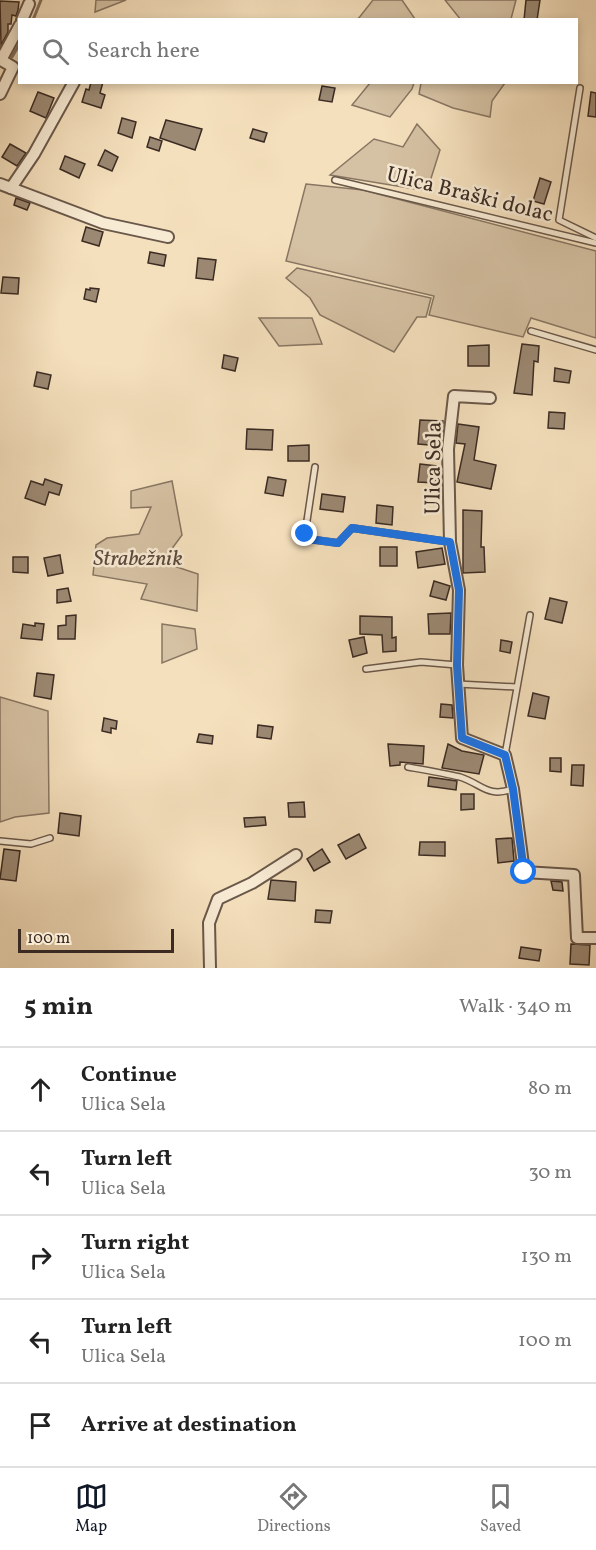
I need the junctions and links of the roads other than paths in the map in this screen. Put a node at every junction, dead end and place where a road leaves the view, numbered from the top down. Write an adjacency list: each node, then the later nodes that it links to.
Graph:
1 (29, 4): 2 (street)
2 (23, 18)
3 (18, 29): 6 (street)
4 (73, 84): 8 (street)
5 (580, 87): 10 (lane)
6 (0, 94)
7 (335, 180): 11 (lane, Ulica Braški dolac)
8 (5, 186): 9 (street)
9 (168, 237)
10 (596, 238)
11 (596, 243)
12 (531, 331): 13 (lane)
13 (596, 350)
14 (490, 398): 16 (street, Ulica Sela)
15 (315, 467): 16 (lane, Ulica Sela)
16 (450, 542): 18 (street, Ulica Sela)
17 (530, 615): 21 (lane)
18 (457, 665): 19 (lane); 20 (street, Ulica Sela)
19 (366, 669)
20 (458, 684): 21 (lane); 22 (street, Ulica Sela)
21 (516, 687): 22 (lane)
22 (505, 755): 24 (street)
23 (408, 767): 24 (lane)
24 (513, 789): 28 (street)
25 (50, 838): 26 (lane)
26 (0, 841)
27 (296, 855): 30 (street)
28 (596, 938)
29 (202, 968): 30 (lane)
30 (211, 968)

